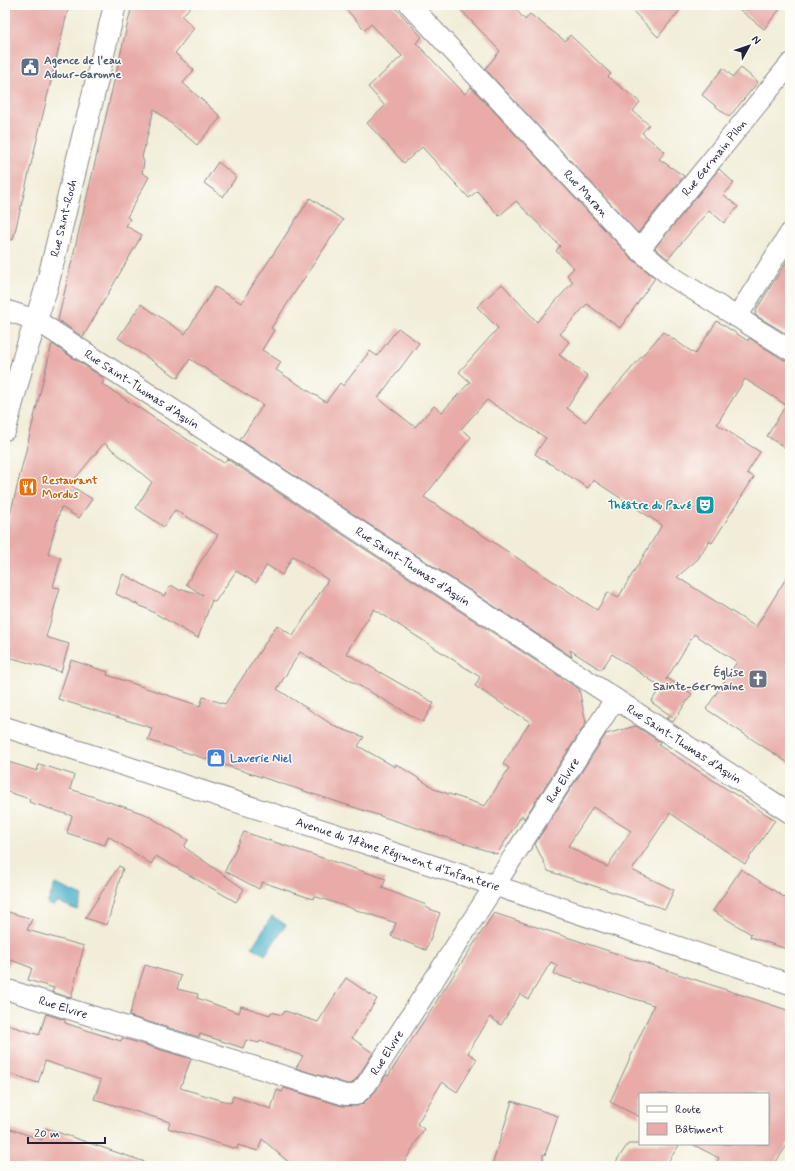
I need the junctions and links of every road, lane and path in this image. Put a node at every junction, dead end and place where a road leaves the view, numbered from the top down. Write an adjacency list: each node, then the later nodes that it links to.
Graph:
1 (115, 5): 8 (street, Rue Saint-Roch)
2 (410, 5): 5 (street, Rue Maran)
3 (790, 64): 5 (street, Rue Germain Pilon)
4 (790, 233): 7 (street)
5 (639, 250): 7 (street, Rue Maran)
6 (5, 310): 8 (street, Rue Saint-Thomas d'Aquin)
7 (737, 317): 9 (street, Rue Maran)
8 (36, 320): 10 (street, Rue Saint-Roch); 11 (street, Rue Saint-Thomas d'Aquin)
9 (790, 350)
10 (5, 429)
11 (615, 699): 13 (street, Rue Saint-Thomas d'Aquin); 14 (street, Rue Elvire)
12 (5, 727): 14 (street, Avenue du 14ème Régiment d'Infanterie)
13 (790, 813)
14 (496, 886): 15 (street, Avenue du 14ème Régiment d'Infanterie); 16 (street, Rue Elvire)
15 (790, 984)
16 (5, 990)

